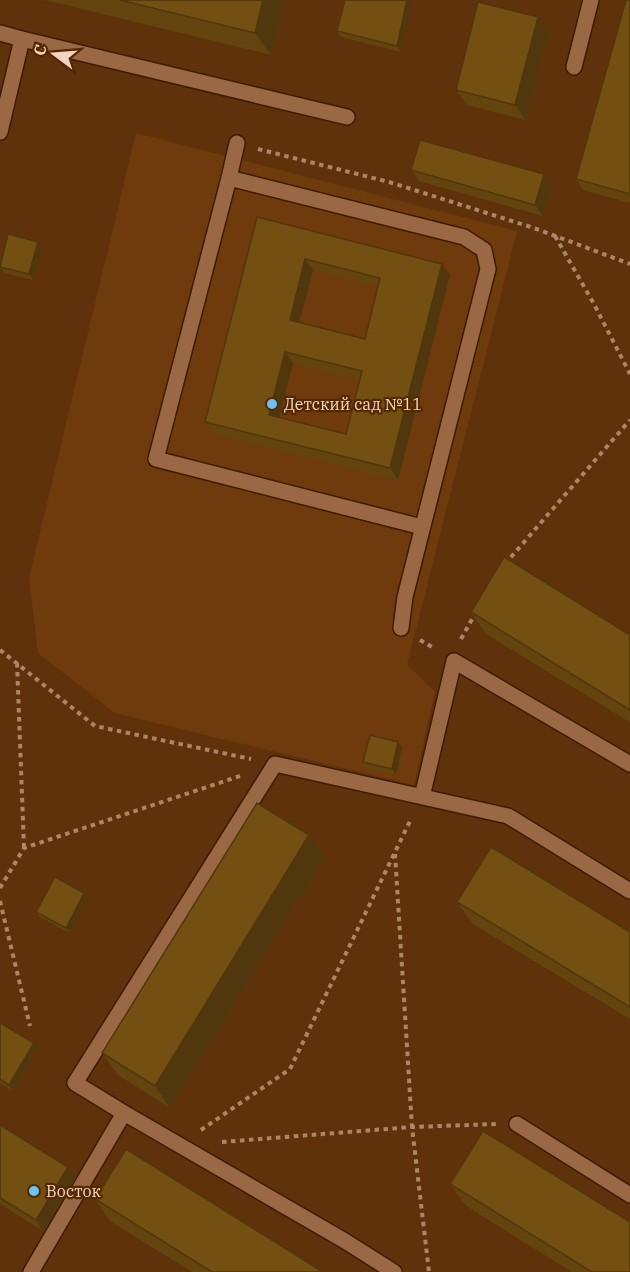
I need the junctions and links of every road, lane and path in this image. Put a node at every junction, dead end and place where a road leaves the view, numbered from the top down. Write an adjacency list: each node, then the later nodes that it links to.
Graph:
1 (591, 0): 4 (lane)
2 (0, 33): 3 (lane)
3 (22, 39): 5 (lane); 6 (lane)
4 (574, 67)
5 (347, 117)
6 (0, 132)
7 (237, 143): 8 (lane); 9 (path)
8 (229, 178): 13 (lane); 13 (lane)
9 (554, 235): 10 (path); 11 (path)
10 (630, 264)
11 (630, 374)
12 (630, 420): 14 (path)
13 (422, 527): 16 (lane)
14 (501, 571)
15 (476, 611): 18 (path)
16 (401, 628): 18 (path)
17 (0, 650): 19 (path)
18 (454, 661): 21 (lane); 22 (lane)
19 (17, 663): 20 (path); 23 (path)
20 (275, 764): 22 (lane); 23 (path); 29 (lane)
21 (630, 764)
22 (422, 797): 24 (path); 26 (lane)
23 (24, 848): 25 (path)
24 (395, 853): 31 (path); 32 (path)
25 (0, 888)
26 (630, 891)
27 (0, 901): 28 (path)
28 (30, 1026)
29 (124, 1113): 32 (lane); 34 (lane)
30 (517, 1124): 31 (path); 33 (lane)
31 (412, 1128): 32 (path); 36 (path)
32 (178, 1145): 35 (lane)
33 (630, 1196)
34 (31, 1272)
35 (393, 1272)
36 (429, 1272)

